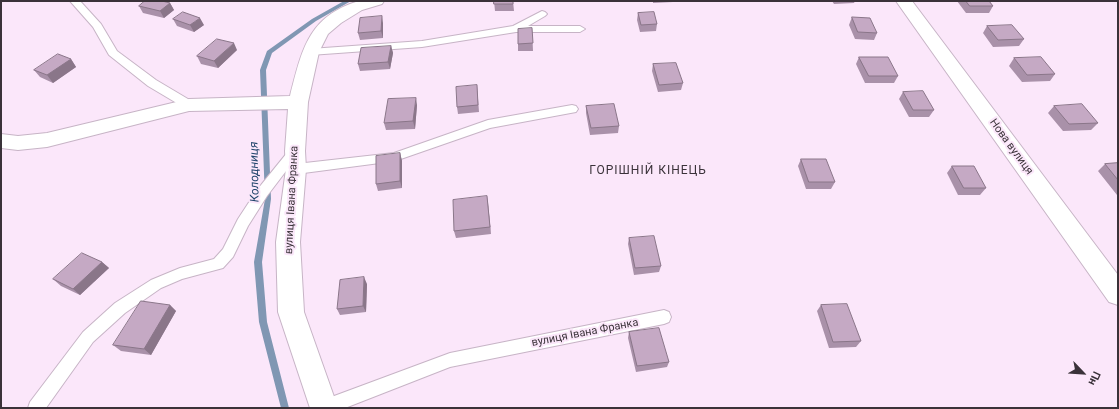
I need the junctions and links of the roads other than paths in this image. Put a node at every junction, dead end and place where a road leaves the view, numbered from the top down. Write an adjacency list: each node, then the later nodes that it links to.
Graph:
1 (75, 1): 9 (lane)
2 (376, 1): 7 (street, вулиця Івана Франка)
3 (904, 1): 13 (street, Нова вулиця)
4 (542, 14): 5 (lane)
5 (516, 29): 6 (lane); 7 (lane)
6 (580, 29)
7 (310, 52): 8 (street, вулиця Івана Франка)
8 (290, 102): 9 (street); 12 (street, вулиця Івана Франка)
9 (189, 105): 11 (street)
10 (572, 109): 12 (lane)
11 (1, 141)
12 (291, 161): 15 (lane); 16 (street, вулиця Івана Франка)
13 (1118, 294)
14 (664, 317): 16 (lane, вулиця Івана Франка)
15 (36, 408)
16 (324, 408)

